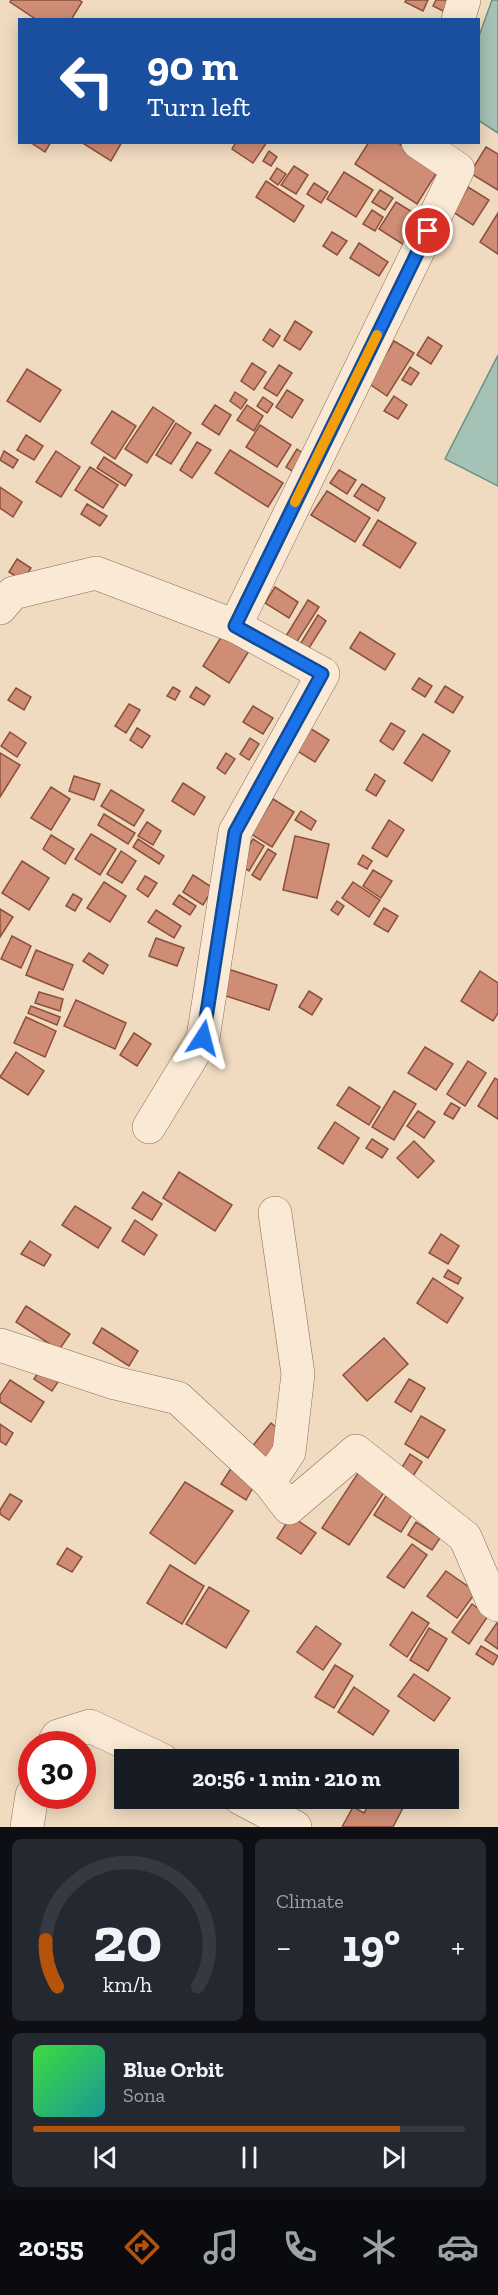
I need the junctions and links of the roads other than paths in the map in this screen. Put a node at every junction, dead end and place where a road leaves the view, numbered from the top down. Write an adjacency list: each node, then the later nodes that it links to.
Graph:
1 (464, 0): 2 (street)
2 (459, 18)
3 (421, 144): 5 (street)
4 (0, 608): 5 (street)
5 (235, 626): 6 (street)
6 (149, 1126)
7 (275, 1213): 9 (street)
8 (0, 1344): 9 (street)
9 (269, 1482): 10 (street)
10 (498, 1605)
11 (74, 1731): 12 (street)
12 (139, 1749)
13 (30, 1809): 15 (street)
14 (261, 1809): 16 (street)
15 (27, 1827)
16 (295, 1827)

